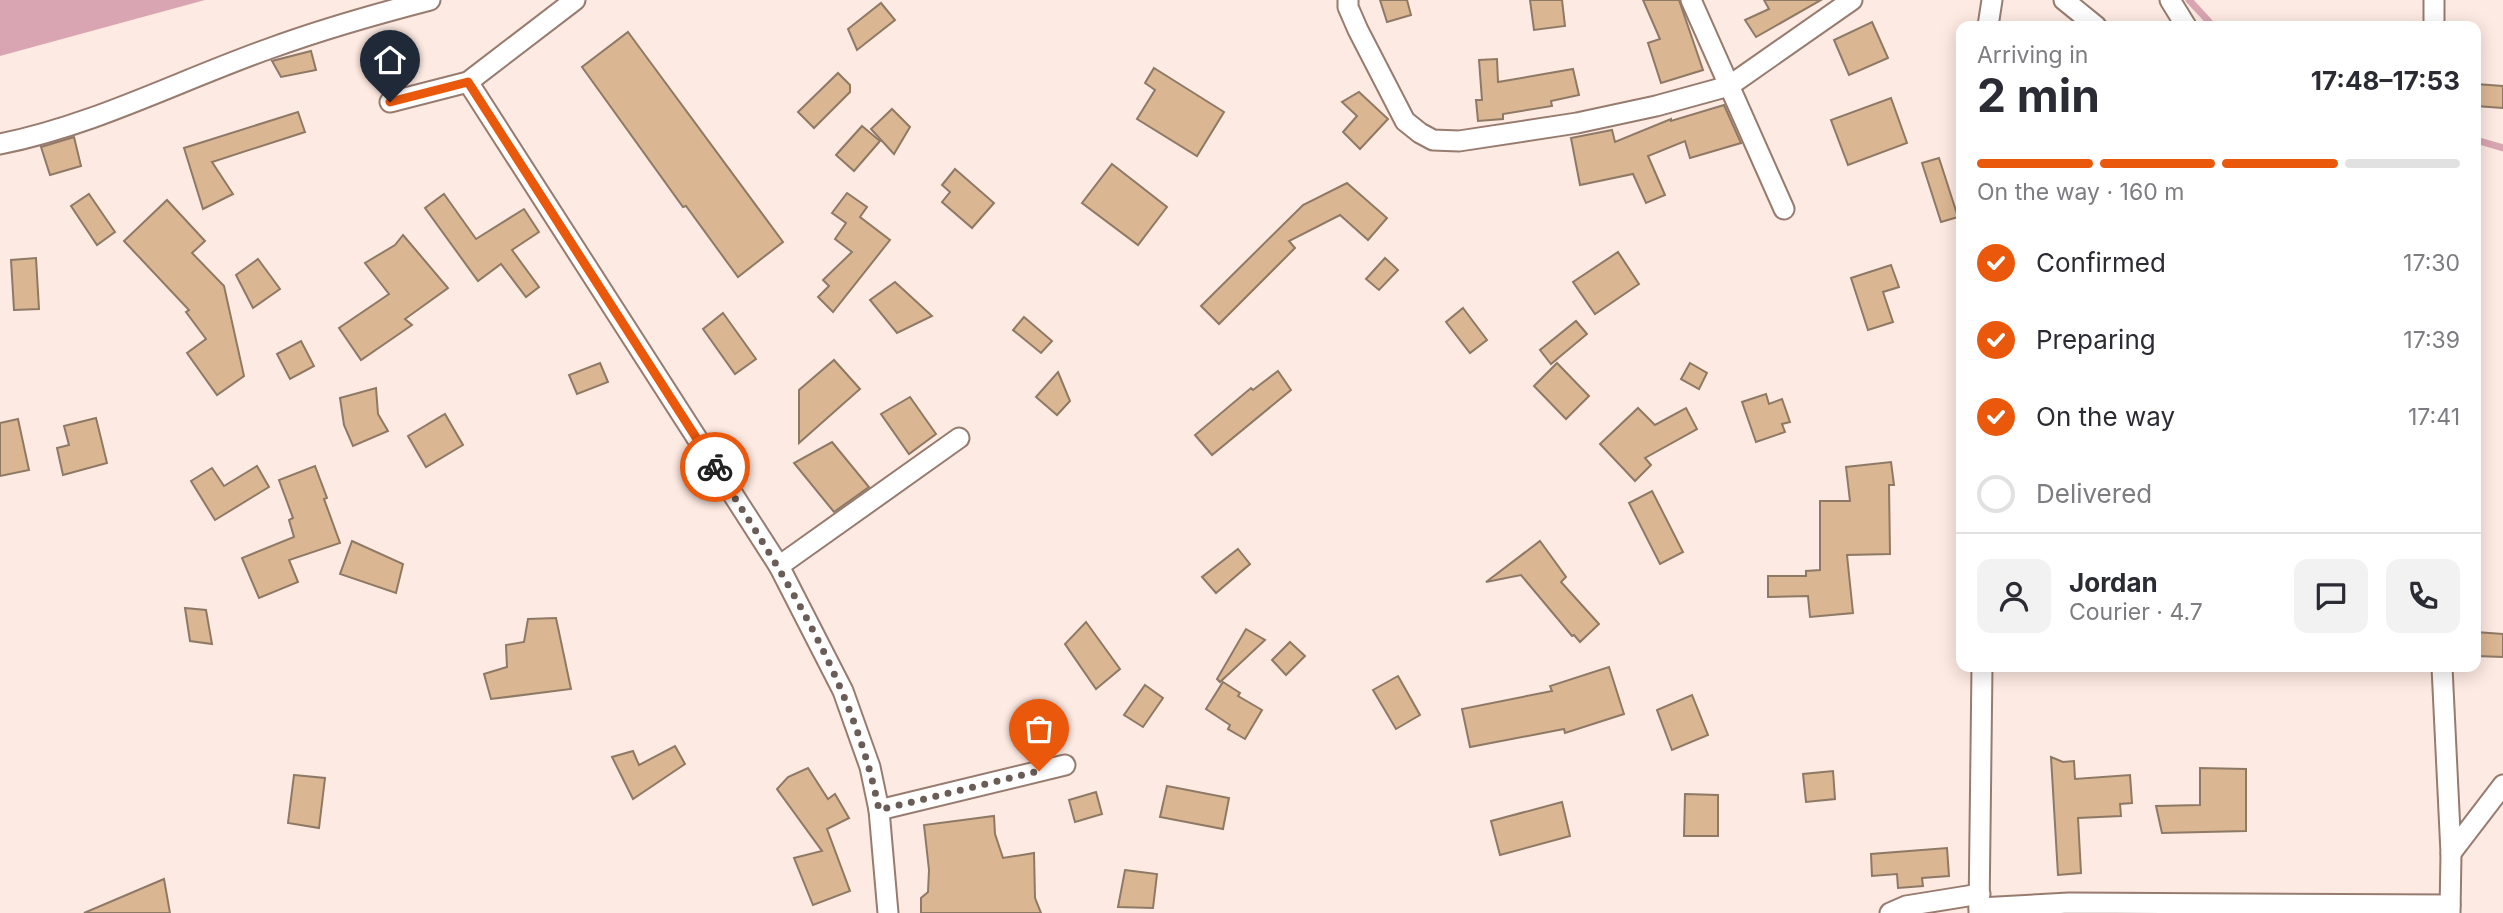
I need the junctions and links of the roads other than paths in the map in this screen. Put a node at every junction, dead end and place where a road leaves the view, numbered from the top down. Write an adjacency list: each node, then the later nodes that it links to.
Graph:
1 (429, 0): 17 (street)
2 (575, 0): 14 (street)
3 (1348, 0): 15 (street)
4 (1691, 0): 15 (street)
5 (1852, 0): 15 (street)
6 (1992, 0): 10 (street)
7 (2064, 0): 11 (street)
8 (2170, 0): 12 (street)
9 (2434, 0): 13 (street)
10 (1989, 21)
11 (2090, 21)
12 (2183, 21)
13 (2434, 21)
14 (468, 82): 16 (street); 20 (street)
15 (1729, 86): 18 (street)
16 (390, 102)
17 (0, 145)
18 (1784, 209)
19 (959, 438): 20 (street)
20 (779, 566): 25 (street)
21 (1982, 672): 27 (street)
22 (2442, 672): 26 (street)
23 (1065, 765): 25 (street)
24 (2503, 785): 26 (street)
25 (879, 810): 30 (street)
26 (2451, 853): 29 (street)
27 (1979, 905): 28 (street); 31 (street)
28 (2069, 908): 29 (street)
29 (2450, 909)
30 (888, 913)
31 (1890, 913)

